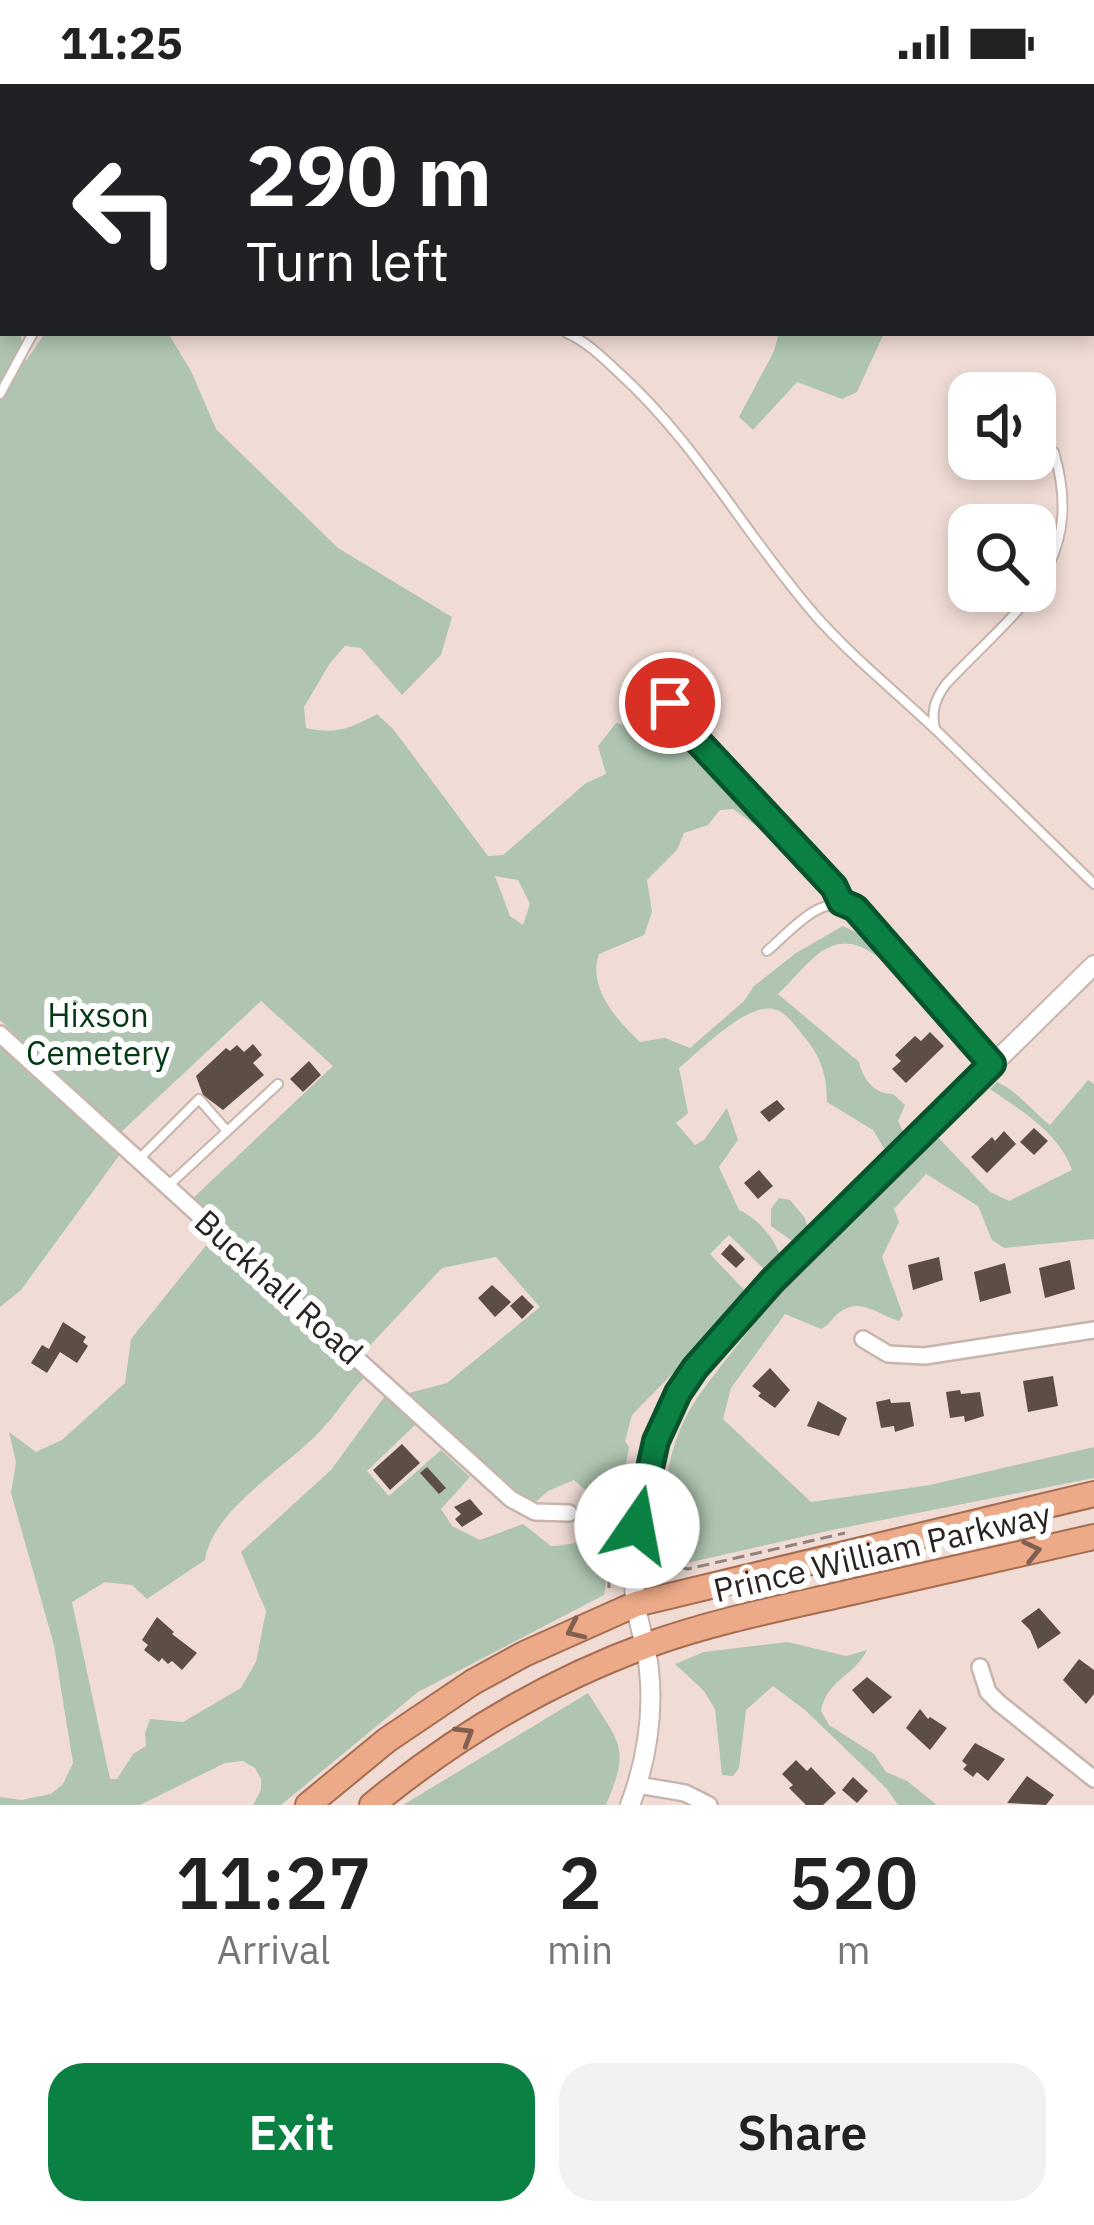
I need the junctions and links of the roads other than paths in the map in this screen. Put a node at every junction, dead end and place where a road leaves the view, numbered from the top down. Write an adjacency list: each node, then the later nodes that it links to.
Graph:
1 (31, 336): 3 (lane)
2 (573, 336): 6 (lane)
3 (0, 394)
4 (1056, 462): 6 (lane)
5 (670, 703): 8 (lane)
6 (935, 729): 7 (lane)
7 (1094, 884)
8 (841, 902): 9 (lane); 12 (lane)
9 (767, 951)
10 (1094, 965): 12 (street)
11 (0, 1034): 15 (street, Buckhall Road)
12 (992, 1064): 22 (street)
13 (278, 1084): 14 (lane)
14 (227, 1131): 15 (lane); 16 (lane)
15 (138, 1160): 16 (street, Buckhall Road)
16 (167, 1186): 20 (street, Buckhall Road)
17 (1094, 1330): 18 (street)
18 (863, 1340)
19 (1094, 1494): 22 (highway, Prince William Parkway)
20 (569, 1514)
21 (1094, 1537): 23 (highway, Prince William Parkway, one-way to 21)
22 (636, 1604): 23 (street); 27 (highway, Prince William Parkway, one-way to 27)
23 (645, 1646): 26 (street); 28 (highway, Prince William Parkway, one-way to 23)
24 (980, 1667): 25 (street)
25 (1094, 1779)
26 (638, 1785): 29 (street); 30 (street)
27 (308, 1805)
28 (372, 1805)
29 (631, 1805)
30 (710, 1805)

